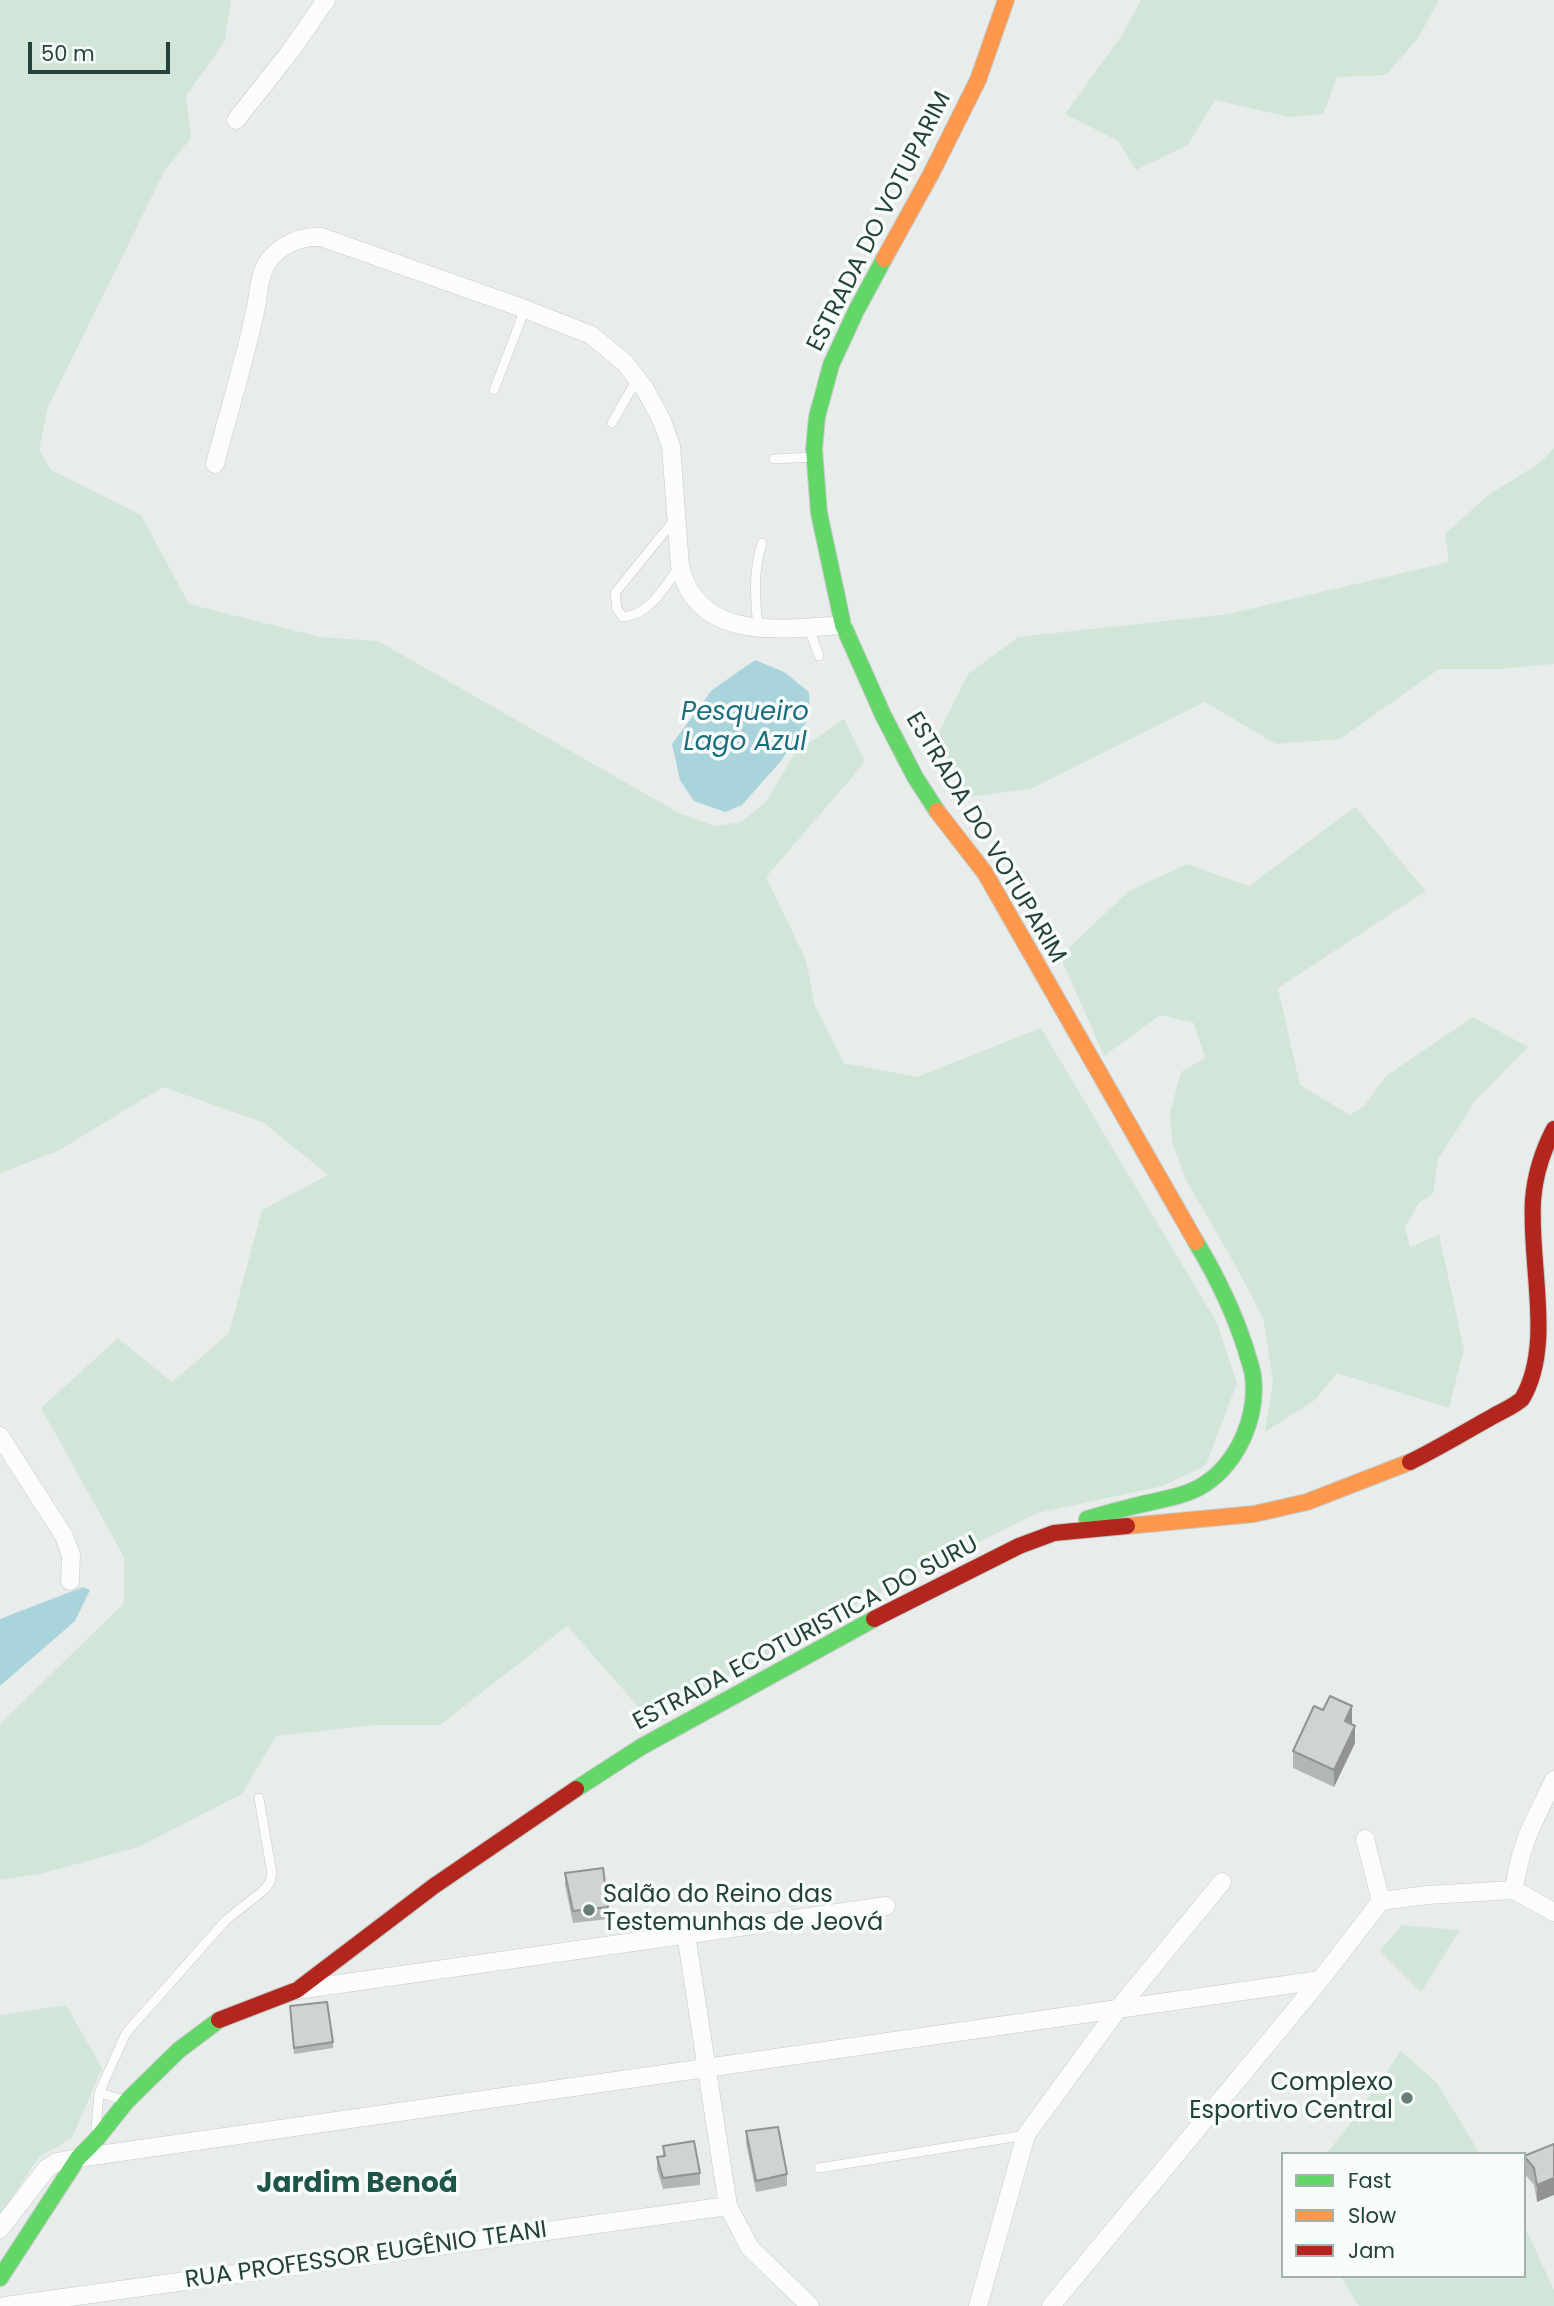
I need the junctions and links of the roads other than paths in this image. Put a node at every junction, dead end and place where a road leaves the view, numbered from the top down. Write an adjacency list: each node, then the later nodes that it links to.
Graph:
1 (326, 0): 3 (street)
2 (1006, 0): 8 (main road, ESTRADA DO VOTUPARIM)
3 (236, 120)
4 (525, 309): 5 (street); 6 (lane); 10 (street)
5 (637, 379): 7 (lane); 11 (street)
6 (494, 390)
7 (612, 424)
8 (814, 457): 9 (lane); 14 (main road, ESTRADA DO VOTUPARIM)
9 (774, 458)
10 (215, 464)
11 (676, 518): 13 (street); 13 (lane)
12 (762, 543): 15 (lane)
13 (680, 566): 15 (street)
14 (843, 625): 16 (street); 21 (main road, ESTRADA DO VOTUPARIM)
15 (758, 628): 16 (street)
16 (809, 628): 17 (lane)
17 (819, 656)
18 (1554, 1129): 19 (main road, ESTRADA ECOTURISTICA DO SURU)
19 (1553, 1332): 21 (main road, ESTRADA ECOTURISTICA DO SURU)
20 (0, 1436): 22 (street)
21 (1054, 1533): 33 (main road, ESTRADA ECOTURISTICA DO SURU)
22 (70, 1580)
23 (1554, 1780): 27 (street)
24 (259, 1798): 36 (lane)
25 (1365, 1839): 28 (street)
26 (1222, 1882): 34 (street)
27 (1514, 1890): 28 (street); 30 (street)
28 (1381, 1901): 32 (street)
29 (886, 1906): 31 (street)
30 (1554, 1912)
31 (686, 1934): 33 (street); 35 (street)
32 (1320, 1980): 34 (street); 48 (street)
33 (297, 1990): 37 (main road, ESTRADA ECOTURISTICA DO SURU)
34 (1118, 2009): 35 (street); 38 (street)
35 (707, 2068): 40 (street); 42 (street)
36 (99, 2093): 37 (lane); 39 (lane)
37 (127, 2101): 39 (main road, ESTRADA ECOTURISTICA DO SURU)
38 (1026, 2135): 41 (lane); 47 (street)
39 (95, 2141): 40 (main road, ESTRADA ECOTURISTICA DO SURU)
40 (78, 2158): 43 (street); 44 (main road, ESTRADA ECOTURISTICA DO SURU)
41 (818, 2168)
42 (728, 2206): 45 (street, RUA PROFESSOR EUGÊNIO TEANI); 46 (street)
43 (0, 2229)
44 (0, 2278)
45 (5, 2306)
46 (810, 2306)
47 (978, 2306)
48 (1051, 2306)

